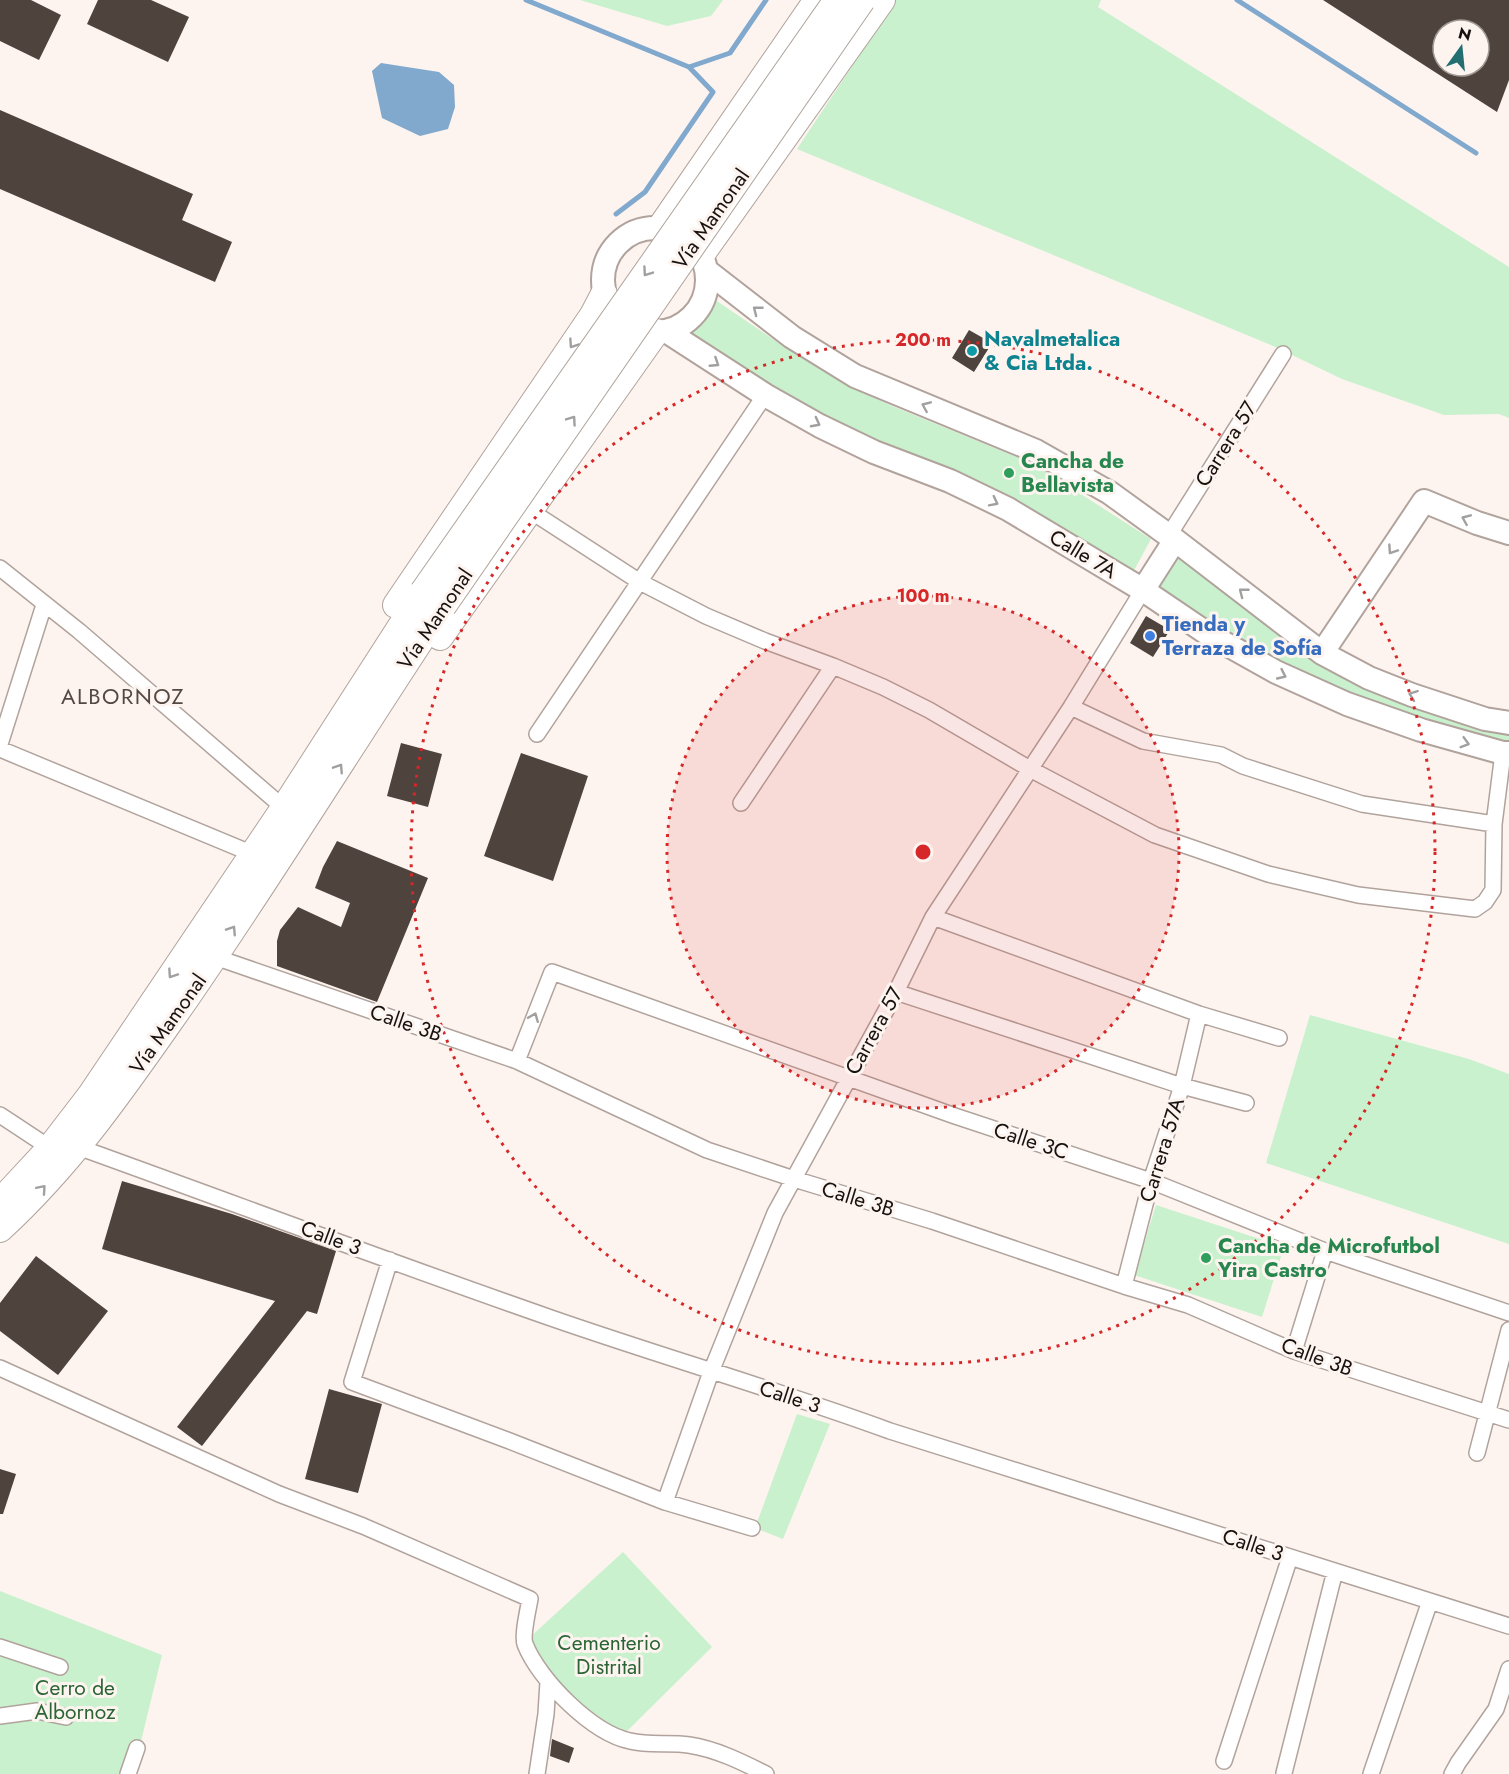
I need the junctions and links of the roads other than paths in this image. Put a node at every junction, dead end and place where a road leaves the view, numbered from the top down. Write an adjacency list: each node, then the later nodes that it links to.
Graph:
1 (817, 0): 5 (main road)
2 (837, 0): 17 (main road, Vía Mamonal, one-way to 17, bridge)
3 (862, 0): 17 (main road, Vía Mamonal, one-way to 3, bridge)
4 (882, 0): 6 (main road)
5 (660, 228): 6 (street); 7 (street)
6 (704, 263): 8 (street); 13 (street, one-way to 6)
7 (604, 294): 8 (street); 21 (main road, one-way to 21)
8 (661, 332): 10 (street, Calle 7A, one-way to 10); 11 (main road)
9 (1283, 354): 13 (street, Carrera 57)
10 (765, 395): 15 (street); 16 (street, Calle 7A, one-way to 16)
11 (529, 510): 15 (street); 21 (main road)
12 (1509, 533): 19 (street, one-way to 19)
13 (1172, 538): 16 (street); 19 (street, one-way to 13)
14 (0, 568): 18 (street)
15 (640, 582): 20 (street); 24 (street)
16 (1143, 590): 22 (street, Carrera 57); 27 (street, Calle 7A, one-way to 27)
17 (433, 599): 21 (main road, Vía Mamonal)
18 (44, 605): 25 (street); 30 (street)
19 (1322, 653): 23 (street, one-way to 19)
20 (833, 666): 28 (street); 29 (street)
21 (380, 682): 30 (main road, Vía Mamonal); 34 (main road, Vía Mamonal, one-way to 21)
22 (1071, 707): 28 (street, Carrera 57); 31 (street)
23 (1509, 723)
24 (537, 734)
25 (0, 744)
26 (0, 749): 32 (street)
27 (1506, 753): 31 (street)
28 (1030, 769): 31 (street); 33 (street, Carrera 57)
29 (741, 803)
30 (284, 808): 32 (main road, Vía Mamonal)
31 (1494, 824)
32 (253, 854): 44 (main road, Vía Mamonal, one-way to 44)
33 (933, 917): 35 (street, Carrera 57); 36 (street)
34 (215, 957): 38 (street, Calle 3B); 43 (main road, Vía Mamonal)
35 (896, 992): 39 (street, Carrera 57); 40 (street)
36 (1199, 1014): 37 (street); 40 (street, Carrera 57A)
37 (1279, 1038)
38 (517, 1061): 39 (street, Calle 3C, one-way to 39); 45 (street, Calle 3B)
39 (849, 1078): 45 (street, Carrera 57); 46 (street, Calle 3C)
40 (1182, 1086): 41 (street); 46 (street, Carrera 57A)
41 (1246, 1103)
42 (0, 1115): 44 (street)
43 (78, 1147): 48 (main road, Vía Mamonal, one-way to 43); 50 (street, Calle 3)
44 (50, 1148): 47 (main road, Vía Mamonal)
45 (794, 1179): 51 (street, Calle 3B); 56 (street, Carrera 57)
46 (1151, 1181): 49 (street, Calle 3C); 51 (street, Carrera 57A)
47 (0, 1202)
48 (0, 1230)
49 (1325, 1251): 52 (street, Calle 3C); 54 (street)
50 (390, 1260): 56 (street, Calle 3); 60 (street)
51 (1124, 1286): 54 (street, Calle 3B)
52 (1509, 1313)
53 (1509, 1330): 57 (street)
54 (1294, 1351): 57 (street, Calle 3B)
55 (0, 1368): 69 (street)
56 (711, 1372): 60 (street, Carrera 57); 62 (street, Calle 3)
57 (1486, 1414): 58 (street, Calle 3B); 59 (street)
58 (1509, 1420)
59 (1477, 1453)
60 (665, 1502): 61 (street)
61 (752, 1527)
62 (1290, 1557): 63 (street, Calle 3); 73 (street)
63 (1335, 1571): 64 (street, Calle 3); 74 (street)
64 (1430, 1601): 65 (street, Calle 3); 78 (street)
65 (1509, 1626)
66 (0, 1647): 67 (street)
67 (60, 1666)
68 (1509, 1669): 79 (street)
69 (548, 1682): 76 (street); 77 (street)
70 (0, 1716): 71 (street)
71 (66, 1717)
72 (136, 1748): 75 (street)
73 (1224, 1761)
74 (1284, 1773)
75 (128, 1774)
76 (537, 1774)
77 (766, 1774)
78 (1371, 1774)
79 (1452, 1774)

